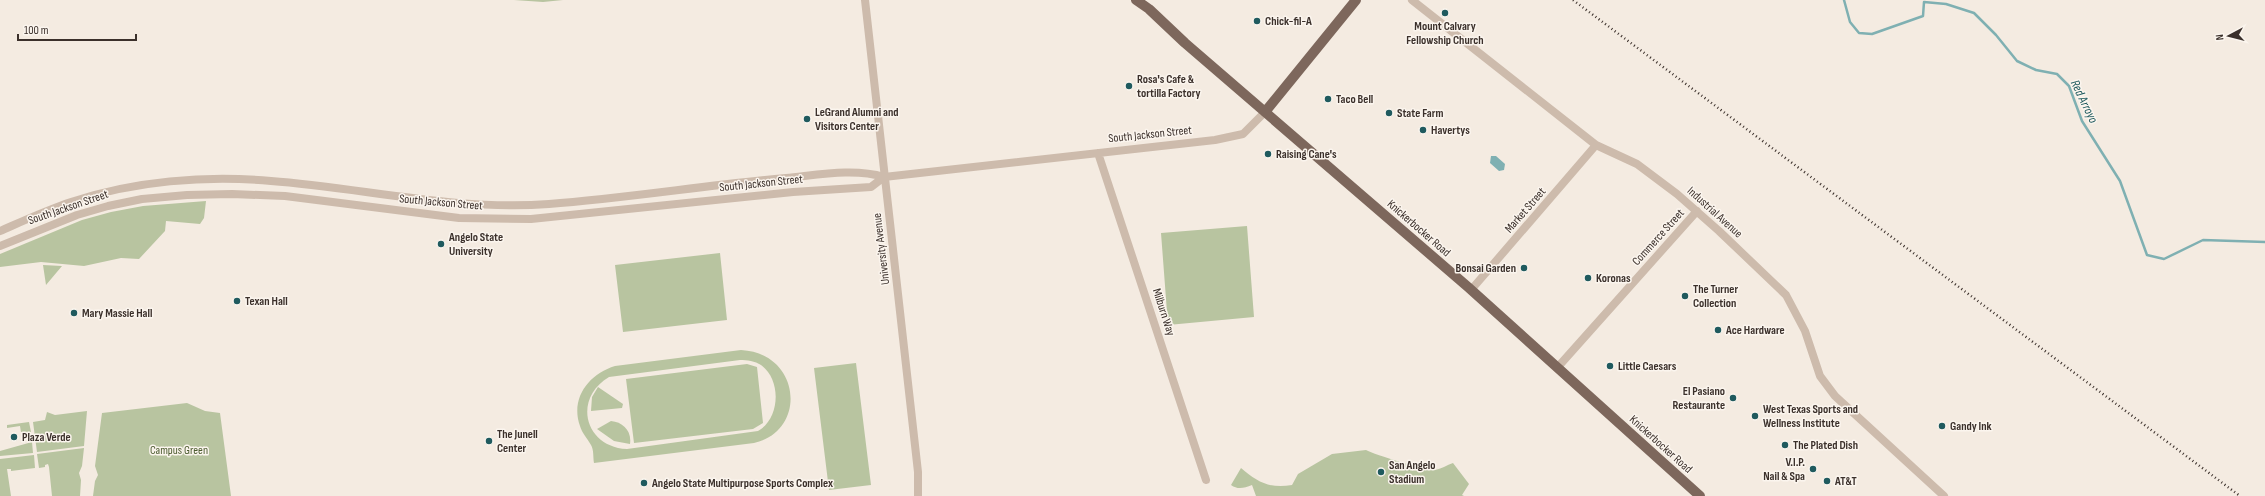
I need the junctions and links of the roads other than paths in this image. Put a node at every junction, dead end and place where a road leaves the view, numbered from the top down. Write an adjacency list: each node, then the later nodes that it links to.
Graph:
1 (864, 0): 8 (street, University Avenue)
2 (1136, 0): 5 (main road, Knickerbocker Road)
3 (1356, 0): 5 (main road, South Jackson Street)
4 (1412, 0): 6 (street, Industrial Avenue)
5 (1265, 112): 7 (street, South Jackson Street); 12 (main road, Knickerbocker Road)
6 (1596, 146): 9 (street, Industrial Avenue); 12 (street, Market Street)
7 (1098, 153): 8 (street, South Jackson Street); 14 (street, Milburn Way)
8 (884, 177): 10 (street, South Jackson Street); 11 (street, South Jackson Street); 15 (street, University Avenue)
9 (1697, 211): 13 (street, Commerce Street); 17 (street, Industrial Avenue)
10 (0, 231)
11 (0, 246)
12 (1471, 290): 13 (main road, Knickerbocker Road)
13 (1556, 368): 16 (main road, Knickerbocker Road)
14 (1206, 480)
15 (918, 496)
16 (1700, 496)
17 (1944, 496)

